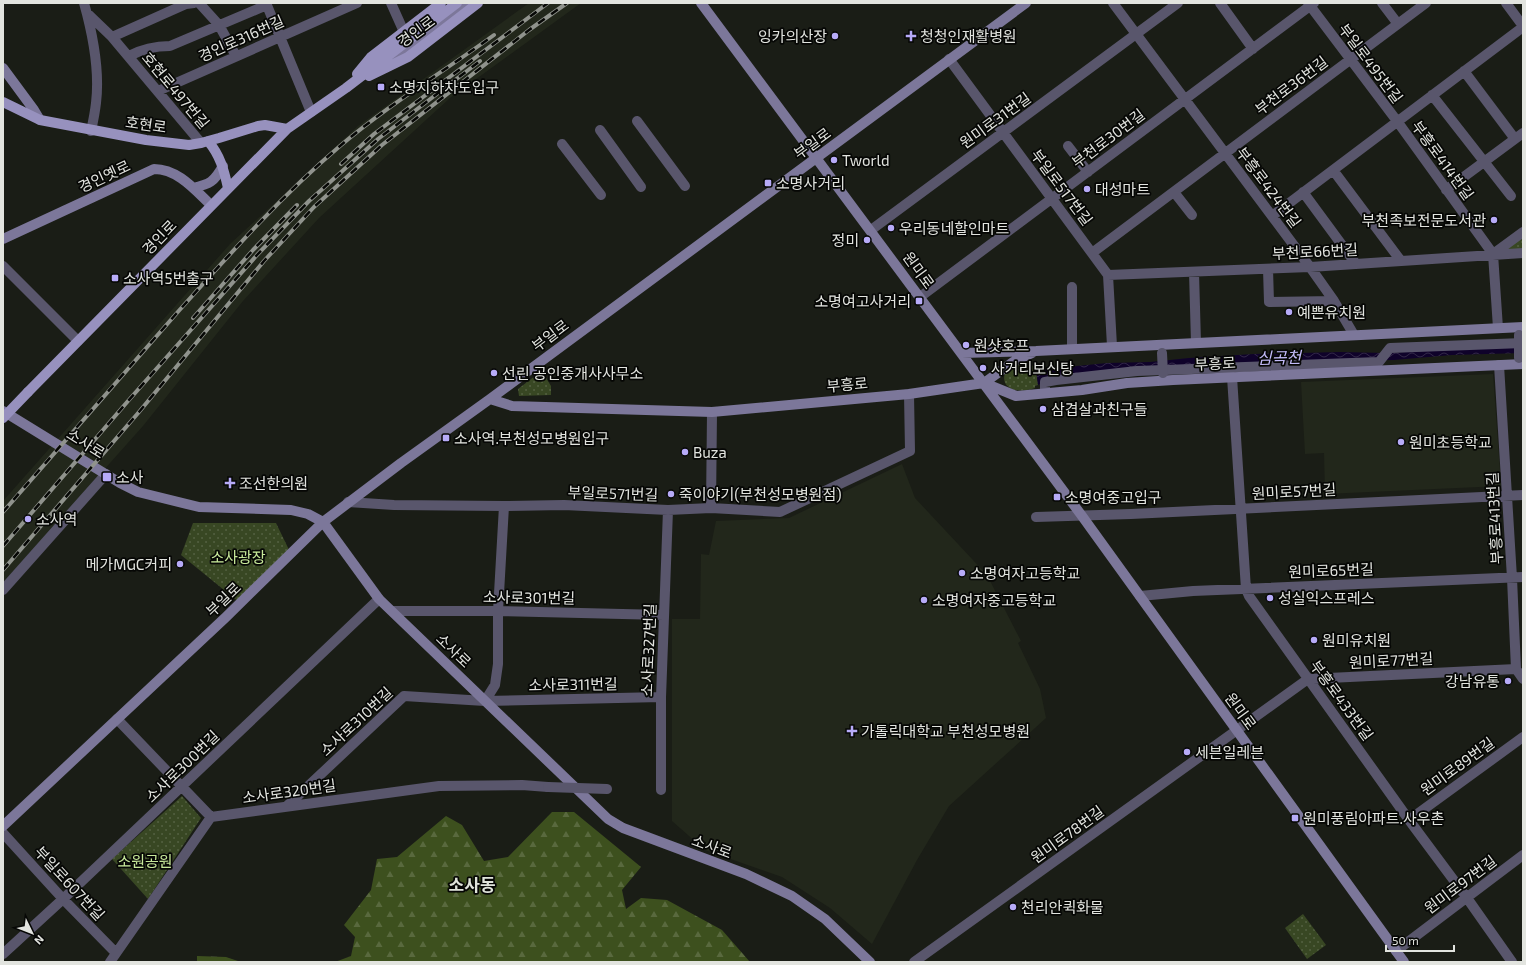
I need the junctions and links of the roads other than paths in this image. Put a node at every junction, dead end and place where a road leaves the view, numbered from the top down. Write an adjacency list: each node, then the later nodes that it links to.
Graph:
1 (84, 3): 20 (street)
2 (194, 3): 26 (street)
3 (199, 3): 22 (street)
4 (357, 3): 27 (street, 경인로316번길)
5 (392, 3): 24 (street)
6 (440, 3): 24 (main road, 경인로)
7 (457, 3): 36 (main road, 경인로)
8 (465, 3): 35 (street)
9 (478, 3): 35 (main road, 경인로)
10 (701, 3): 54 (street, 원미로)
11 (1026, 3): 31 (street, 부일로)
12 (1113, 3): 25 (street, 부흥로424번길)
13 (1178, 3): 25 (street, 원미로31번길)
14 (1220, 3): 28 (street)
15 (1382, 3): 21 (street)
16 (1426, 3): 21 (street, 부천로36번길)
17 (1506, 3): 23 (street)
18 (266, 4): 22 (street, 호현로497번길); 27 (street)
19 (1311, 4): 28 (street, 부천로30번길); 32 (street, 부일로495번길)
20 (86, 14): 26 (street, 호현로497번길); 47 (street)
21 (1398, 24): 32 (street, 부천로36번길)
22 (219, 25): 29 (street, 호현로497번길); 30 (street)
23 (1523, 26): 34 (street)
24 (404, 32): 36 (main road, 경인로)
25 (1137, 34): 39 (street, 부흥로424번길); 48 (street, 원미로31번길)
26 (112, 37): 29 (street, 호현로497번길)
27 (280, 38): 30 (street, 경인로316번길); 41 (street)
28 (1253, 49): 39 (street, 부천로30번길)
29 (128, 56): 37 (street, 호현로497번길)
30 (236, 56): 37 (street, 경인로316번길)
31 (949, 59): 48 (street, 부일로517번길); 54 (street, 부일로)
32 (1350, 60): 44 (street, 부일로495번길); 53 (street, 부천로36번길)
33 (3, 68): 42 (street)
34 (1464, 71): 38 (street); 49 (street)
35 (373, 74): 36 (main road, 경인로)
36 (346, 88): 41 (main road, 경인로)
37 (158, 91): 50 (street, 호현로497번길)
38 (1432, 95): 44 (street); 55 (street)
39 (1185, 100): 53 (street, 부흥로424번길); 58 (street, 부천로30번길)
40 (3, 102): 42 (main road, 호현로)
41 (311, 112): 45 (main road, 경인로)
42 (40, 120): 47 (main road, 호현로)
43 (637, 121): 59 (street)
44 (1397, 121): 57 (street); 63 (street, 부흥로414번길)
45 (287, 129): 50 (main road, 호현로); 62 (main road, 경인로)
46 (600, 130): 60 (street)
47 (91, 131): 50 (main road, 호현로)
48 (1003, 133): 68 (street, 부일로517번길); 72 (street, 원미로31번길)
49 (1519, 136): 55 (street)
50 (204, 142): 56 (main road)
51 (562, 144): 66 (street)
52 (1068, 146): 58 (street)
53 (1225, 153): 64 (street, 부천로36번길); 71 (street, 부흥로424번길)
54 (817, 158): 72 (street, 원미로); 105 (street, 부일로)
55 (1484, 162): 63 (street); 67 (street)
56 (223, 166): 61 (street); 62 (main road)
57 (1333, 170): 65 (street); 78 (street)
58 (1088, 172): 68 (street, 부천로30번길)
59 (685, 186)
60 (641, 187)
61 (193, 188): 69 (street, 경인옛로); 74 (street, 경인옛로)
62 (228, 188): 69 (main road, 경인로)
63 (1446, 190): 77 (street, 부흥로414번길)
64 (1174, 192): 70 (street); 75 (street, 부천로36번길)
65 (1303, 192): 71 (street); 79 (street)
66 (601, 195)
67 (1512, 196)
68 (1052, 199): 75 (street, 부일로517번길); 86 (street, 부천로30번길)
69 (211, 205): 91 (main road, 경인로)
70 (1192, 215)
71 (1272, 216): 81 (street, 부흥로424번길)
72 (871, 230): 86 (street, 원미로)
73 (1523, 232): 77 (street)
74 (3, 239)
75 (1092, 253): 84 (street, 부일로517번길)
76 (1523, 253): 77 (street, 부천로66번길)
77 (1493, 254): 78 (street, 부천로66번길); 88 (street)
78 (1401, 261): 79 (street, 부천로66번길)
79 (1356, 264): 81 (street, 부천로66번길)
80 (3, 266): 91 (street)
81 (1310, 267): 82 (street, 부천로66번길); 87 (street, 부흥로424번길)
82 (1268, 269): 83 (street, 부천로66번길); 87 (street)
83 (1194, 272): 84 (street, 부천로66번길); 92 (street)
84 (1108, 275): 93 (street)
85 (1072, 287): 94 (street)
86 (920, 297): 97 (street, 원미로)
87 (1334, 301): 90 (street, 부흥로424번길)
88 (1498, 328): 89 (street, 부흥로); 90 (street, 부흥로)
89 (1521, 333): 98 (street, bridge); 103 (street)
90 (1354, 334): 92 (street, 부흥로)
91 (78, 341): 108 (main road, 경인로, bridge)
92 (1196, 343): 95 (street, 부흥로)
93 (1112, 346): 94 (street, 부흥로); 95 (street, 부흥로)
94 (1072, 349): 96 (street, 부흥로)
95 (1161, 349): 100 (street, bridge)
96 (1036, 351): 97 (street, 부흥로); 102 (street, 부흥로)
97 (962, 353): 102 (street, 원미로)
98 (1520, 363): 99 (street, 부흥로)
99 (1499, 366): 101 (street, 부흥로); 111 (street, 부흥로413번길)
100 (1163, 377): 101 (street, 부흥로); 102 (street, 부흥로)
101 (1232, 377): 115 (street, 부흥로433번길)
102 (984, 383): 104 (street, 부흥로); 117 (street, 원미로)
103 (1045, 389)
104 (909, 394): 107 (street, 부흥로); 114 (street, 부일로571번길)
105 (490, 399): 107 (street, 부흥로); 112 (street, 부일로)
106 (3, 411): 109 (street, 소사로)
107 (712, 412): 114 (street)
108 (3, 418)
109 (106, 474): 119 (street, 소사로); 123 (street)
110 (1523, 495): 111 (street, 원미로57번길)
111 (1507, 496): 115 (street, 원미로57번길); 121 (street, 부흥로413번길)
112 (348, 502): 113 (street, 부일로571번길); 119 (street, 부일로)
113 (504, 506): 116 (street, 부일로571번길); 126 (street)
114 (711, 508): 116 (street, 부일로571번길)
115 (1239, 509): 117 (street, 원미로57번길); 122 (street, 부흥로433번길)
116 (668, 510): 128 (street, 소사로327번길)
117 (1082, 516): 118 (street); 124 (street, 원미로)
118 (1036, 517)
119 (323, 522): 125 (street, 소사로); 134 (street, 부일로)
120 (1523, 577): 121 (street, 원미로65번길)
121 (1512, 578): 122 (street, 원미로65번길); 129 (street, 부흥로413번길)
122 (1246, 589): 124 (street, 원미로65번길); 130 (street, 부흥로433번길)
123 (3, 590)
124 (1140, 596): 135 (street, 원미로)
125 (379, 599): 127 (street, 소사로); 137 (street, 소사로300번길)
126 (498, 611): 127 (street, 소사로301번길); 128 (street, 소사로301번길); 133 (street)
127 (394, 612): 133 (street, 소사로)
128 (664, 615): 132 (street, 소사로327번길)
129 (1516, 669): 130 (street, 원미로77번길); 131 (street)
130 (1308, 679): 135 (street); 142 (street, 부흥로433번길)
131 (1523, 679)
132 (661, 697): 133 (street, 소사로311번길); 139 (street, 소사로327번길)
133 (485, 701): 140 (street, 소사로310번길); 152 (street, 소사로)
134 (117, 719): 137 (street); 143 (street, 부일로)
135 (1236, 730): 148 (street, 원미로); 153 (street, 원미로78번길)
136 (1523, 737): 142 (street, 원미로89번길)
137 (182, 788): 141 (street); 147 (street, 소사로300번길)
138 (607, 789): 140 (street, 소사로320번길, bridge)
139 (661, 790)
140 (287, 806): 141 (street, 소사로320번길)
141 (211, 817): 149 (street)
142 (1409, 820): 146 (street, 부흥로433번길)
143 (3, 826)
144 (3, 833): 147 (street, 부일로607번길)
145 (1523, 856): 146 (street, 원미로97번길)
146 (1467, 898): 148 (street, 원미로97번길); 155 (street, 부흥로433번길)
147 (63, 899): 149 (street, 부일로607번길); 150 (street, 소사로300번길)
148 (1396, 951): 154 (street, 원미로)
149 (116, 953): 151 (street)
150 (3, 954)
151 (110, 962)
152 (870, 962)
153 (914, 962)
154 (1404, 962)
155 (1512, 962)

